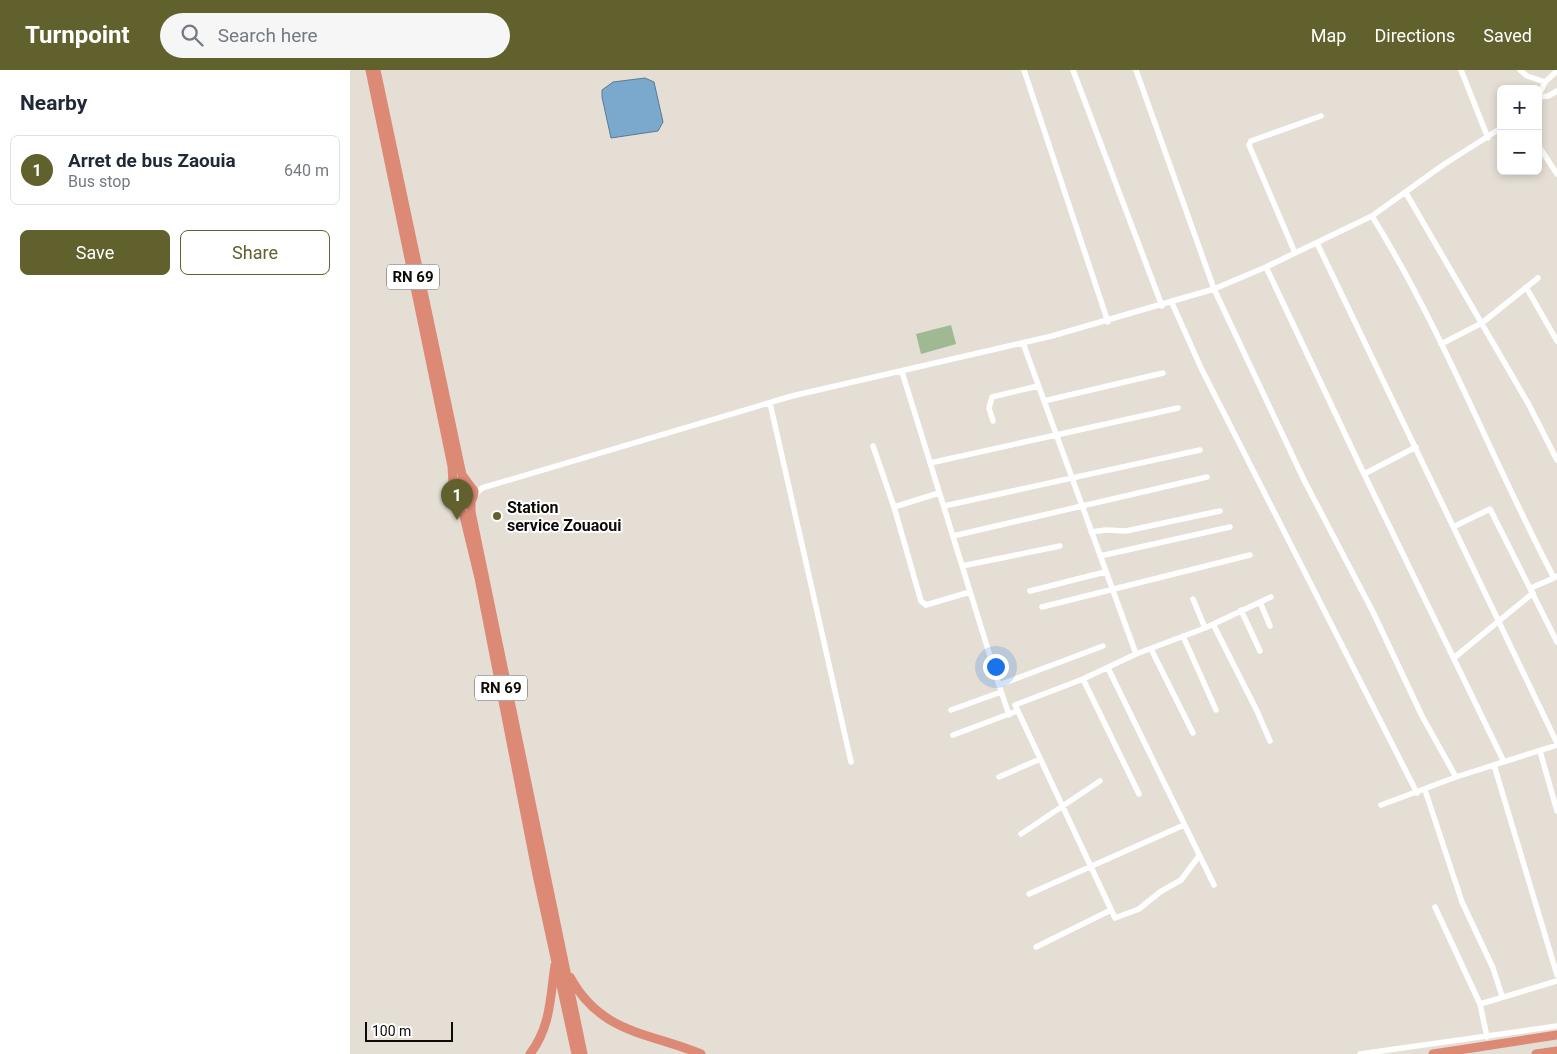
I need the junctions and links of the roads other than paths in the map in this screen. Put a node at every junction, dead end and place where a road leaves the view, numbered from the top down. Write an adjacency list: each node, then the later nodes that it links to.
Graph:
1 (370, 70): 50 (highway, RN 69)
2 (376, 70): 49 (highway, RN 69)
3 (1024, 70): 28 (street)
4 (1073, 70): 27 (street)
5 (1136, 70): 25 (street)
6 (1461, 70): 15 (street)
7 (1520, 70): 9 (street)
8 (1557, 71): 9 (street)
9 (1545, 82): 10 (street)
10 (1542, 88)
11 (1557, 91): 12 (street)
12 (1542, 97)
13 (1321, 116): 21 (street)
14 (1498, 130): 15 (street)
15 (1488, 138): 18 (street)
16 (1542, 151): 17 (street)
17 (1557, 174)
18 (1406, 193): 19 (street); 29 (street)
19 (1372, 216): 20 (street); 32 (street)
20 (1317, 243): 21 (street); 42 (street)
21 (1295, 253): 22 (street)
22 (1266, 267): 25 (street); 46 (street)
23 (1538, 278): 24 (street)
24 (1526, 287): 29 (street); 30 (street)
25 (1214, 289): 26 (street); 107 (street)
26 (1172, 303): 27 (street); 110 (street)
27 (1162, 306): 28 (street)
28 (1108, 322): 31 (street)
29 (1482, 323): 32 (street); 44 (street)
30 (1557, 341)
31 (1023, 343): 33 (street); 35 (street)
32 (1441, 344): 68 (street)
33 (902, 372): 37 (street); 45 (street)
34 (1162, 373): 36 (street)
35 (1038, 386): 36 (street); 39 (street)
36 (1044, 401): 40 (street)
37 (770, 403): 51 (street); 103 (street)
38 (1178, 408): 40 (street)
39 (993, 421)
40 (1056, 435): 45 (street); 48 (street)
41 (873, 446): 56 (street)
42 (1416, 447): 46 (street); 60 (street)
43 (1200, 450): 48 (street)
44 (1557, 460)
45 (930, 463): 52 (street)
46 (1364, 474): 88 (street)
47 (1207, 477): 57 (street)
48 (1071, 478): 55 (street); 57 (street)
49 (468, 483): 50 (highway); 51 (street); 53 (highway)
50 (453, 484): 54 (highway)
51 (482, 488): 53 (street)
52 (939, 493): 55 (street); 56 (street)
53 (472, 499): 54 (highway); 124 (highway, RN 69)
54 (457, 504): 124 (highway, RN 69)
55 (944, 506): 62 (street)
56 (894, 507): 72 (street)
57 (1082, 507): 61 (street); 62 (street)
58 (1220, 511): 61 (street)
59 (1230, 527): 65 (street)
60 (1453, 527): 71 (street); 78 (street)
61 (1091, 532): 65 (street)
62 (952, 536): 66 (street)
63 (1060, 546): 66 (street)
64 (1250, 555): 69 (street)
65 (1100, 556): 67 (street)
66 (962, 566): 72 (street)
67 (1105, 572): 69 (street); 70 (street)
68 (1555, 577): 71 (street)
69 (1111, 590): 76 (street); 87 (street)
70 (1030, 591)
71 (1532, 591): 78 (street); 83 (street)
72 (970, 592): 91 (street)
73 (1272, 597): 75 (street)
74 (1193, 599): 81 (street)
75 (1260, 602): 77 (street); 80 (street)
76 (1042, 607)
77 (1241, 610): 79 (street); 86 (street)
78 (1498, 621): 88 (street); 100 (street)
79 (1213, 624): 81 (street); 99 (street)
80 (1270, 626)
81 (1205, 628): 82 (street)
82 (1183, 636): 85 (street); 95 (street)
83 (1557, 642)
84 (1102, 646): 91 (street)
85 (1151, 649): 87 (street); 97 (street)
86 (1260, 651)
87 (1136, 654): 89 (street)
88 (1455, 657): 104 (street)
89 (1108, 668): 90 (street); 115 (street)
90 (1083, 679): 93 (street); 111 (street)
91 (999, 685): 92 (street)
92 (1001, 692): 94 (street); 96 (street)
93 (1016, 708): 96 (street); 102 (street)
94 (951, 710)
95 (1216, 710)
96 (1008, 711): 98 (street)
97 (1192, 733)
98 (953, 735)
99 (1270, 742)
100 (1557, 744): 101 (street)
101 (1540, 751): 104 (street); 114 (street)
102 (1040, 759): 106 (street); 112 (street)
103 (851, 762)
104 (1504, 762): 105 (street)
105 (1494, 765): 107 (street); 125 (street)
106 (999, 777)
107 (1456, 777): 109 (street)
108 (1100, 781): 112 (street)
109 (1425, 790): 110 (street); 127 (street)
110 (1417, 793): 113 (street)
111 (1139, 794)
112 (1061, 805): 116 (street); 118 (street)
113 (1381, 805)
114 (1557, 811)
115 (1184, 825): 117 (street); 118 (street)
116 (1021, 834)
117 (1199, 856): 119 (street); 122 (street)
118 (1091, 867): 120 (street); 122 (street)
119 (1214, 885)
120 (1028, 894)
121 (1435, 907): 128 (street)
122 (1111, 910): 123 (street)
123 (1036, 947)
124 (560, 961): 133 (highway); 134 (highway, RN 69); 135 (highway, RN 69); 136 (highway)
125 (1557, 974)
126 (1557, 980): 127 (street)
127 (1502, 996): 128 (street)
128 (1480, 1004): 131 (street)
129 (1557, 1026): 131 (street)
130 (1557, 1035): 138 (highway)
131 (1487, 1037): 137 (street)
132 (1557, 1051): 139 (highway)
133 (530, 1054)
134 (576, 1054)
135 (583, 1054)
136 (701, 1054)
137 (1360, 1054)
138 (1434, 1054)
139 (1536, 1054)

